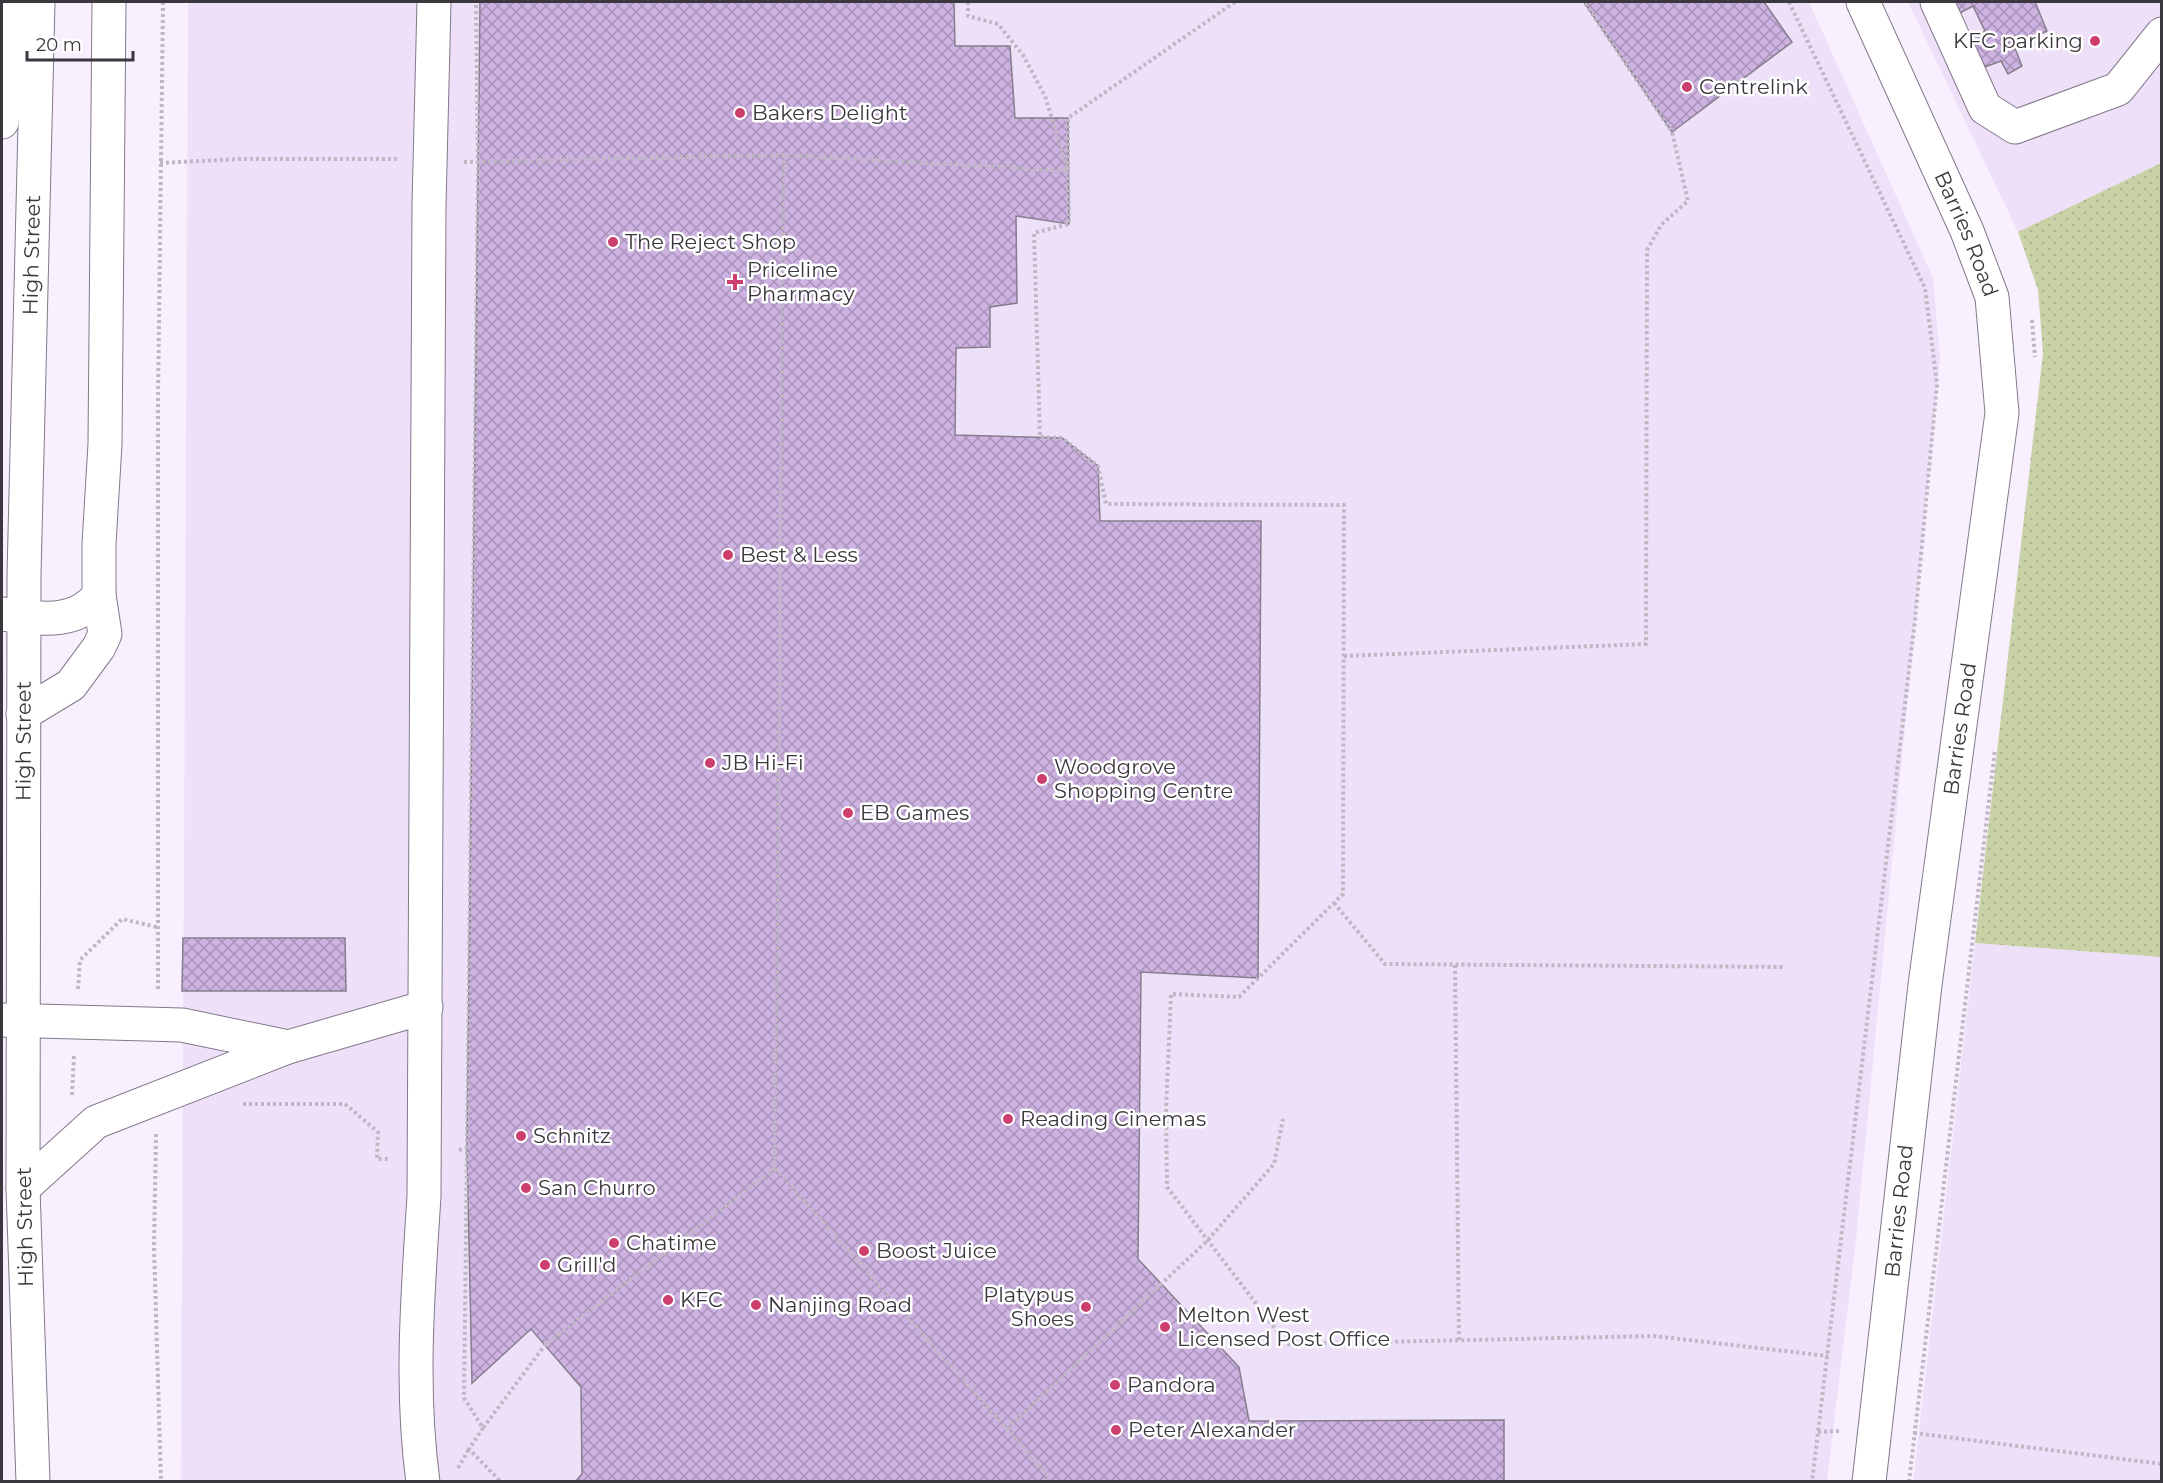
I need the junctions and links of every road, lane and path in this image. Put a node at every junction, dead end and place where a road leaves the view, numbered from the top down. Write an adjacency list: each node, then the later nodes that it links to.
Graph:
1 (9, 2): 14 (street)
2 (38, 2): 21 (street, High Street)
3 (109, 2): 20 (street)
4 (163, 2): 17 (path)
5 (434, 2): 16 (street)
6 (476, 2): 18 (path)
7 (968, 2): 19 (path)
8 (1235, 2): 19 (path)
9 (1584, 2): 22 (path)
10 (1789, 2): 40 (path)
11 (1863, 2): 42 (street, Barries Road)
12 (1937, 2): 13 (street)
13 (2162, 34)
14 (2, 122)
15 (784, 155): 18 (path); 19 (path); 36 (path)
16 (429, 160): 17 (path); 18 (path); 27 (street)
17 (160, 163): 29 (path)
18 (478, 163): 34 (path)
19 (1068, 171): 22 (path)
20 (99, 595): 21 (street); 23 (street)
21 (13, 616): 23 (street, High Street)
22 (1344, 656): 24 (path)
23 (23, 714): 28 (street, High Street)
24 (1334, 903): 25 (path); 38 (path)
25 (1455, 965): 26 (path); 39 (path)
26 (1785, 967)
27 (426, 1007): 30 (street); 35 (street)
28 (13, 1021): 29 (street); 37 (street, High Street)
29 (158, 1024): 30 (street)
30 (288, 1047): 31 (street)
31 (156, 1098): 37 (street); 49 (path)
32 (233, 1104): 35 (path)
33 (1283, 1119): 38 (path)
34 (466, 1148): 35 (path); 41 (path)
35 (423, 1158): 50 (street)
36 (775, 1168): 41 (path); 43 (path)
37 (23, 1188): 48 (street, High Street)
38 (1208, 1240): 39 (path); 43 (path)
39 (1459, 1342): 40 (path)
40 (1828, 1356): 44 (path)
41 (483, 1428): 45 (path)
42 (1875, 1428): 44 (path); 46 (path); 54 (street, Barries Road)
43 (1007, 1429): 52 (path)
44 (1818, 1432): 53 (path)
45 (469, 1449): 47 (path); 51 (path)
46 (2162, 1464)
47 (455, 1473)
48 (33, 1482)
49 (161, 1482)
50 (423, 1482)
51 (501, 1482)
52 (1047, 1482)
53 (1812, 1482)
54 (1869, 1482)

